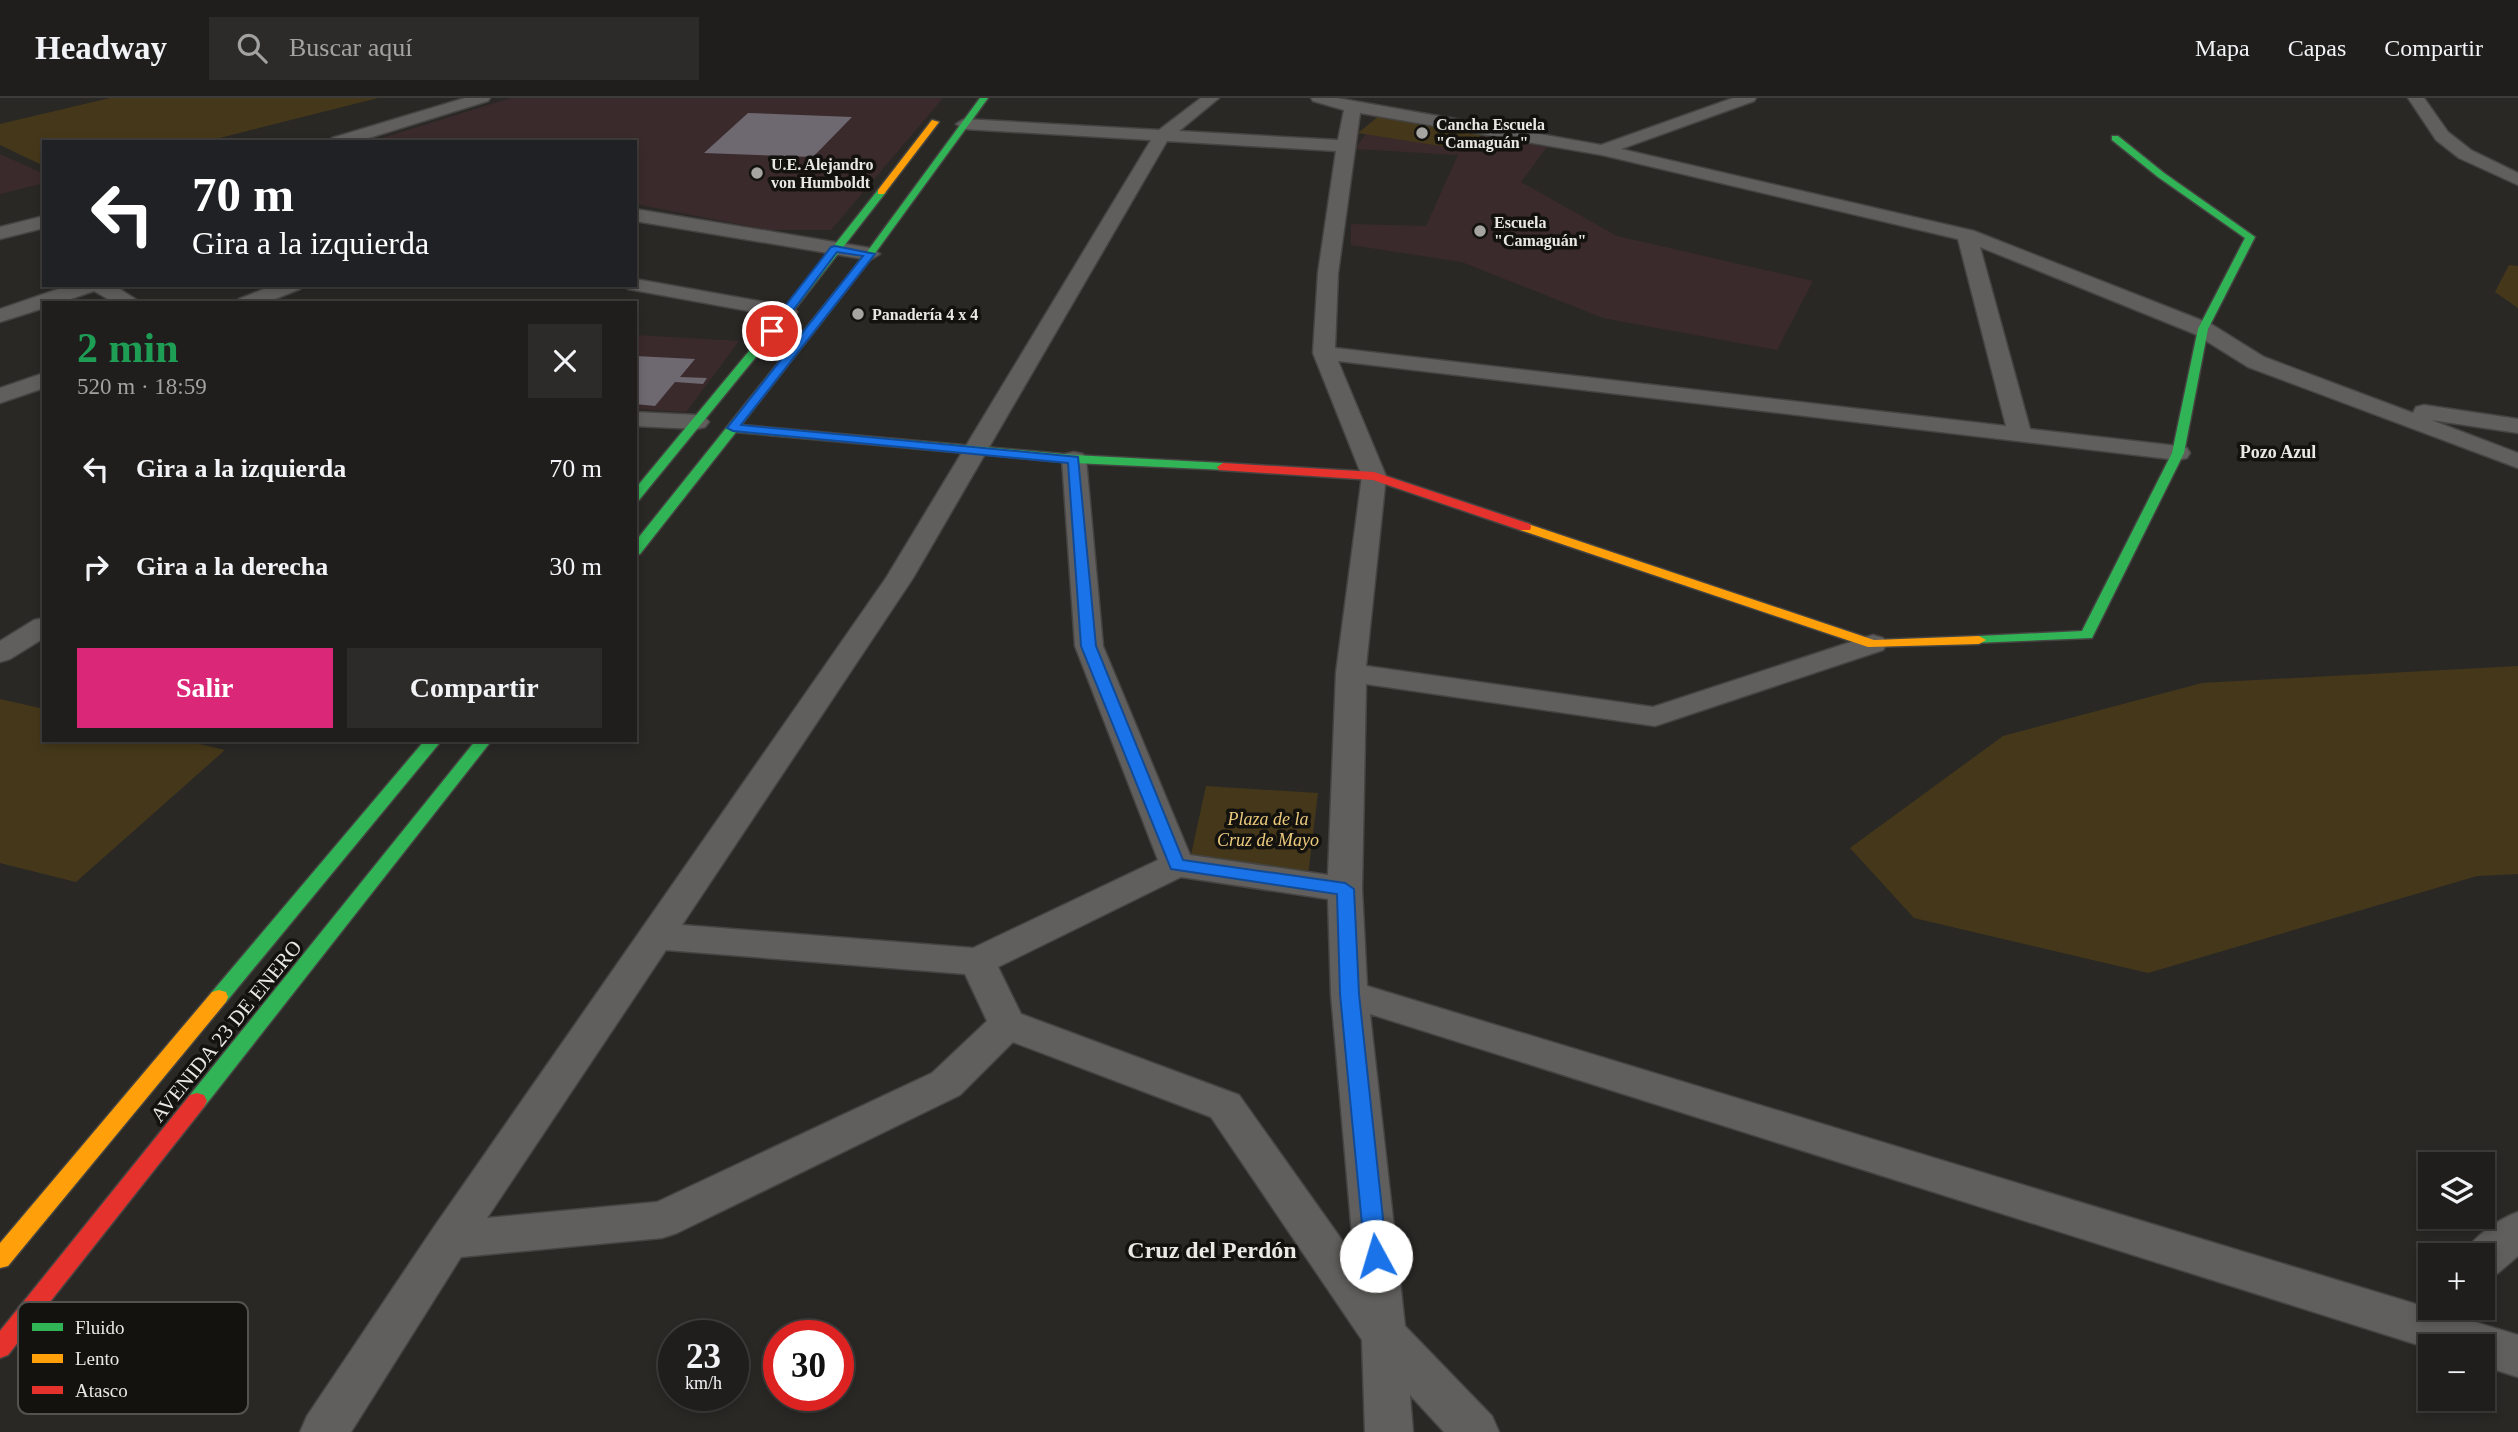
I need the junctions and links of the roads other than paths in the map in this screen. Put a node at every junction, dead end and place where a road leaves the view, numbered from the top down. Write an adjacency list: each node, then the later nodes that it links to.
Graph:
1 (482, 98): 14 (street)
2 (984, 98): 11 (main road)
3 (1211, 98): 12 (street)
4 (1319, 98): 8 (street)
5 (1748, 98): 16 (street)
6 (2416, 98): 17 (street)
7 (1431, 104): 10 (street)
8 (1353, 107): 10 (street); 15 (street)
9 (946, 109): 22 (main road)
10 (1409, 116): 16 (street)
11 (964, 124): 12 (street); 23 (main road)
12 (1161, 137): 15 (street); 44 (street)
13 (2115, 138): 34 (main road)
14 (345, 140)
15 (1345, 146): 35 (street)
16 (1602, 150): 21 (street)
17 (2518, 180)
18 (637, 215): 22 (street)
19 (42, 222): 20 (street)
20 (0, 233)
21 (1967, 235): 34 (street); 43 (street)
22 (835, 249): 23 (street); 32 (main road)
23 (870, 254): 42 (main road)
24 (637, 285): 32 (street)
25 (85, 287): 28 (street)
26 (102, 287): 29 (street)
27 (288, 287): 30 (street)
28 (44, 301)
29 (127, 301)
30 (251, 301)
31 (42, 302): 33 (street)
32 (787, 312): 40 (main road)
33 (0, 316)
34 (2203, 329): 38 (street); 45 (main road)
35 (1324, 353): 43 (street); 48 (street)
36 (42, 381): 37 (street)
37 (0, 396)
38 (2364, 403): 41 (street); 47 (street)
39 (637, 419): 40 (street)
40 (697, 422): 49 (main road)
41 (2518, 426)
42 (733, 428): 44 (main road); 50 (main road)
43 (2020, 435): 45 (street)
44 (975, 450): 46 (main road); 59 (street)
45 (2178, 453): 52 (main road)
46 (1074, 459): 48 (main road); 57 (street)
47 (2518, 461)
48 (1374, 476): 52 (main road); 54 (street)
49 (637, 495)
50 (637, 548)
51 (42, 627): 53 (street)
52 (1873, 644): 54 (street)
53 (0, 653)
54 (1351, 673): 58 (street)
55 (432, 742): 66 (main road, AVENIDA 23 DE ENERO)
56 (482, 742): 67 (main road, AVENIDA 23 DE ENERO)
57 (1177, 865): 58 (street); 60 (street)
58 (1345, 889): 61 (street)
59 (656, 936): 60 (street); 64 (street)
60 (977, 962): 62 (street)
61 (1349, 994): 68 (street); 71 (street)
62 (1007, 1024): 64 (street); 71 (street)
63 (2518, 1230): 65 (street)
64 (449, 1240): 74 (street)
65 (2495, 1250)
66 (0, 1259)
67 (37, 1302)
68 (2418, 1313)
69 (2435, 1320): 73 (street)
70 (18, 1325): 72 (main road, AVENIDA 23 DE ENERO)
71 (1384, 1335): 75 (street); 76 (street)
72 (0, 1348)
73 (2518, 1356)
74 (324, 1432)
75 (1390, 1432)
76 (1475, 1432)

